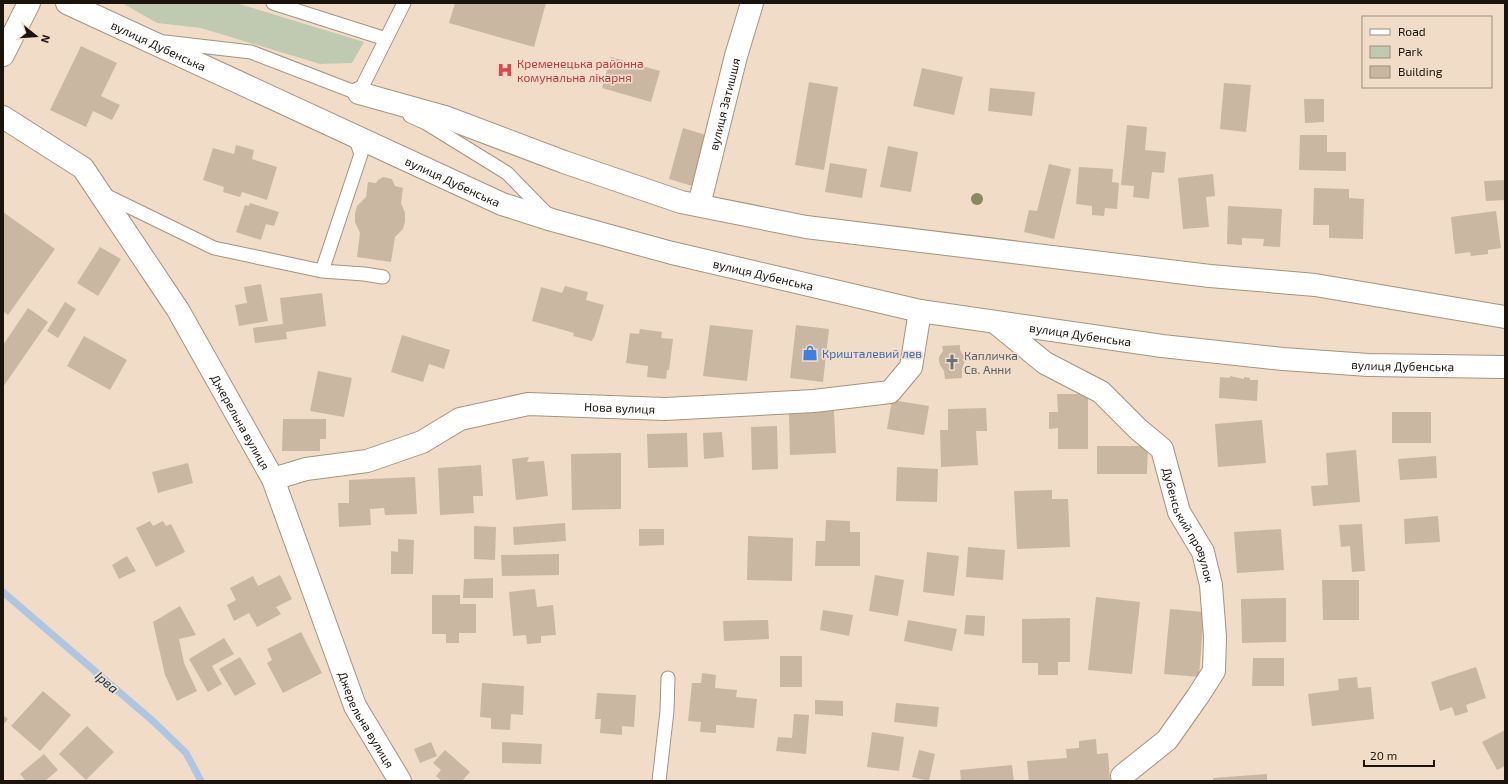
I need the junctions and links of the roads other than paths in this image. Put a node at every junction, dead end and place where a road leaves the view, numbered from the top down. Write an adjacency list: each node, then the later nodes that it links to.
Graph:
1 (29, 3): 8 (street)
2 (67, 3): 7 (street, вулиця Дубенська)
3 (273, 3): 6 (lane)
4 (404, 3): 6 (lane)
5 (752, 3): 13 (street, вулиця Затишшя)
6 (386, 39): 9 (lane)
7 (148, 40): 9 (lane); 11 (street, вулиця Дубенська)
8 (3, 55)
9 (359, 93): 13 (street); 14 (lane)
10 (3, 117): 12 (street, Джерельна вулиця)
11 (355, 137): 14 (street, вулиця Дубенська); 15 (lane)
12 (98, 191): 15 (lane); 21 (street, Джерельна вулиця)
13 (699, 206): 18 (street)
14 (552, 220): 17 (street, вулиця Дубенська)
15 (322, 271): 16 (lane)
16 (383, 277)
17 (920, 312): 19 (street, вулиця Дубенська); 21 (street, Нова вулиця)
18 (1505, 316)
19 (996, 322): 20 (street, вулиця Дубенська); 23 (street, Дубенський провулок)
20 (1505, 367)
21 (273, 479): 24 (street, Джерельна вулиця)
22 (668, 678): 25 (lane)
23 (1122, 776)
24 (400, 781)
25 (659, 781)

